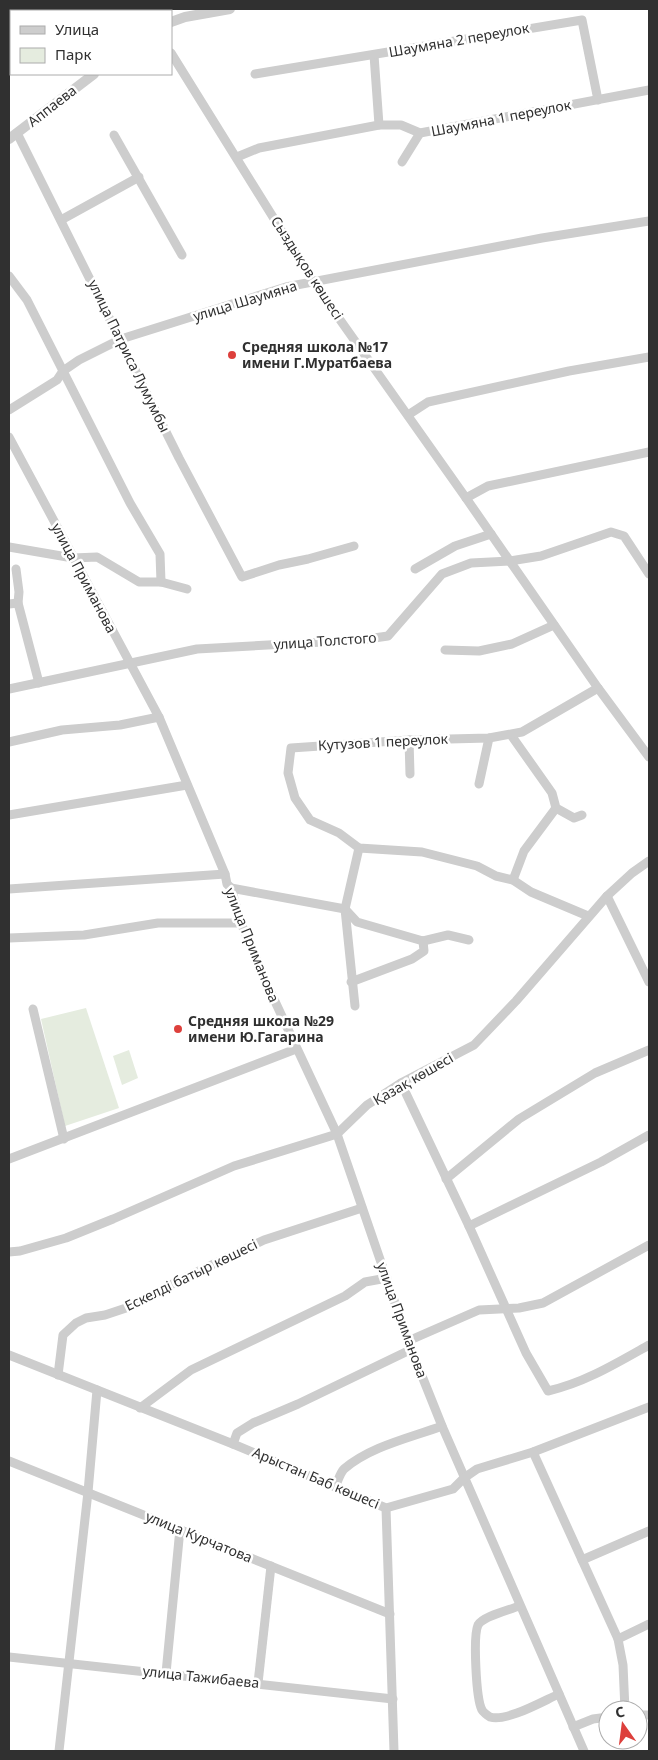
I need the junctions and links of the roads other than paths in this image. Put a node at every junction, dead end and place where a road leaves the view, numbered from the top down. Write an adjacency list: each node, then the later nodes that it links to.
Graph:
1 (230, 9): 2 (street)
2 (172, 22)
3 (172, 55): 13 (street, Сыздықов көшесі)
4 (374, 55): 5 (street, Шаумяна 2 переулок); 8 (street, Шаумяна 2 переулок); 9 (street)
5 (255, 74)
6 (93, 75): 12 (street, Аппаева)
7 (649, 90): 8 (street, Шаумяна 1 переулок)
8 (598, 100): 10 (street, Шаумяна 1 переулок)
9 (379, 126): 10 (street, Шаумяна 1 переулок); 13 (street, Шаумяна 1 переулок)
10 (420, 133): 14 (street)
11 (114, 135): 15 (street)
12 (13, 136): 16 (street, улица Патриса Лумумбы)
13 (237, 157): 20 (street, Сыздықов көшесі)
14 (402, 162)
15 (139, 177): 16 (street); 18 (street)
16 (62, 220): 21 (street, улица Патриса Лумумбы)
17 (649, 221): 20 (street, улица Шаумяна)
18 (182, 254)
19 (9, 276): 23 (street)
20 (314, 283): 21 (street, улица Шаумяна); 25 (street, Сыздықов көшесі)
21 (121, 339): 23 (street, улица Шаумяна); 30 (street, улица Патриса Лумумбы)
22 (649, 357): 25 (street)
23 (63, 371): 24 (street, улица Шаумяна); 37 (street)
24 (9, 410)
25 (408, 415): 28 (street, Сыздықов көшесі)
26 (9, 438): 32 (street, улица Приманова)
27 (649, 452): 28 (street)
28 (466, 498): 29 (street, Сыздықов көшесі)
29 (492, 534): 33 (street, Сыздықов көшесі); 34 (street)
30 (354, 546)
31 (9, 547): 32 (street)
32 (73, 558): 37 (street); 42 (street, улица Приманова)
33 (510, 561): 36 (street, улица Толстого); 40 (street, Сыздықов көшесі); 42 (street, улица Толстого)
34 (415, 569)
35 (16, 570): 39 (street)
36 (649, 574)
37 (161, 582): 38 (street)
38 (187, 590)
39 (13, 603): 43 (street)
40 (554, 625): 41 (street); 44 (street, Сыздықов көшесі)
41 (445, 650)
42 (130, 663): 43 (street, улица Толстого); 46 (street, улица Приманова)
43 (39, 683): 45 (street, улица Толстого)
44 (598, 688): 47 (street, Кутузов 1 переулок); 51 (street, Сыздықов көшесі)
45 (9, 689)
46 (159, 717): 50 (street); 54 (street, улица Приманова)
47 (511, 735): 48 (street, Кутузов 1 переулок); 55 (street)
48 (489, 738): 49 (street, Кутузов 1 переулок); 53 (street)
49 (409, 740): 52 (street); 58 (street, Кутузов 1 переулок)
50 (9, 742)
51 (649, 757)
52 (410, 774)
53 (479, 784)
54 (187, 785): 56 (street); 60 (street, улица Приманова)
55 (556, 808): 57 (street); 61 (street)
56 (9, 815)
57 (582, 815)
58 (359, 848): 61 (street); 65 (street)
59 (649, 861): 64 (street, Қазақ көшесі)
60 (225, 874): 62 (street, улица Приманова); 63 (street)
61 (513, 880): 66 (street)
62 (231, 888): 65 (street); 67 (street, улица Приманова)
63 (9, 889)
64 (607, 896): 66 (street, Қазақ көшесі); 72 (street)
65 (345, 909): 70 (street); 71 (street)
66 (588, 916): 77 (street, Қазақ көшесі)
67 (241, 923): 68 (street); 75 (street, улица Приманова)
68 (9, 938)
69 (469, 940): 70 (street)
70 (423, 941): 71 (street)
71 (351, 982): 73 (street)
72 (649, 982)
73 (355, 1006)
74 (33, 1010): 80 (street)
75 (296, 1049): 78 (street, улица Приманова); 80 (street)
76 (649, 1050): 82 (street)
77 (401, 1083): 78 (street, Қазақ көшесі); 82 (street)
78 (337, 1134): 83 (street, улица Приманова); 86 (street, Қазақ көшесі)
79 (649, 1135): 84 (street)
80 (64, 1139): 81 (street)
81 (9, 1159)
82 (446, 1179): 84 (street)
83 (362, 1208): 87 (street, улица Приманова); 92 (street, Ескелді батыр көшесі)
84 (469, 1226): 88 (street)
85 (649, 1245): 88 (street)
86 (9, 1252)
87 (387, 1278): 89 (street, улица Приманова); 95 (street)
88 (507, 1308): 89 (street); 90 (street)
89 (410, 1345): 96 (street, улица Приманова); 97 (street)
90 (649, 1345)
91 (9, 1356): 92 (street, Арыстан Баб көшесі)
92 (58, 1375): 93 (street, Арыстан Баб көшесі)
93 (96, 1390): 95 (street, Арыстан Баб көшесі); 102 (street)
94 (649, 1407): 98 (street, Арыстан Баб көшесі)
95 (140, 1408): 97 (street, Арыстан Баб көшесі)
96 (442, 1426): 100 (street, улица Приманова); 101 (street)
97 (233, 1444): 101 (street, Арыстан Баб көшесі)
98 (533, 1452): 100 (street, Арыстан Баб көшесі); 106 (street)
99 (9, 1461): 102 (street, улица Курчатова)
100 (464, 1478): 103 (street, Арыстан Баб көшесі); 108 (street, улица Приманова)
101 (335, 1487): 103 (street, Арыстан Баб көшесі)
102 (88, 1492): 104 (street, улица Курчатова); 113 (street)
103 (386, 1508): 109 (street)
104 (180, 1529): 107 (street, улица Курчатова); 114 (street)
105 (649, 1531): 106 (street)
106 (582, 1560): 111 (street)
107 (271, 1566): 109 (street, улица Курчатова); 115 (street)
108 (519, 1606): 116 (street, улица Приманова); 116 (street)
109 (390, 1614): 117 (street)
110 (649, 1624): 111 (street)
111 (618, 1639): 118 (street)
112 (9, 1657): 113 (street, улица Тажибаева)
113 (69, 1663): 114 (street, улица Тажибаева); 121 (street)
114 (166, 1673): 115 (street, улица Тажибаева)
115 (258, 1683): 117 (street, улица Тажибаева)
116 (559, 1694): 120 (street, улица Приманова)
117 (393, 1699): 122 (street)
118 (624, 1700)
119 (598, 1719): 120 (street)
120 (573, 1727): 123 (street, улица Приманова)
121 (60, 1751)
122 (394, 1751)
123 (584, 1751)

